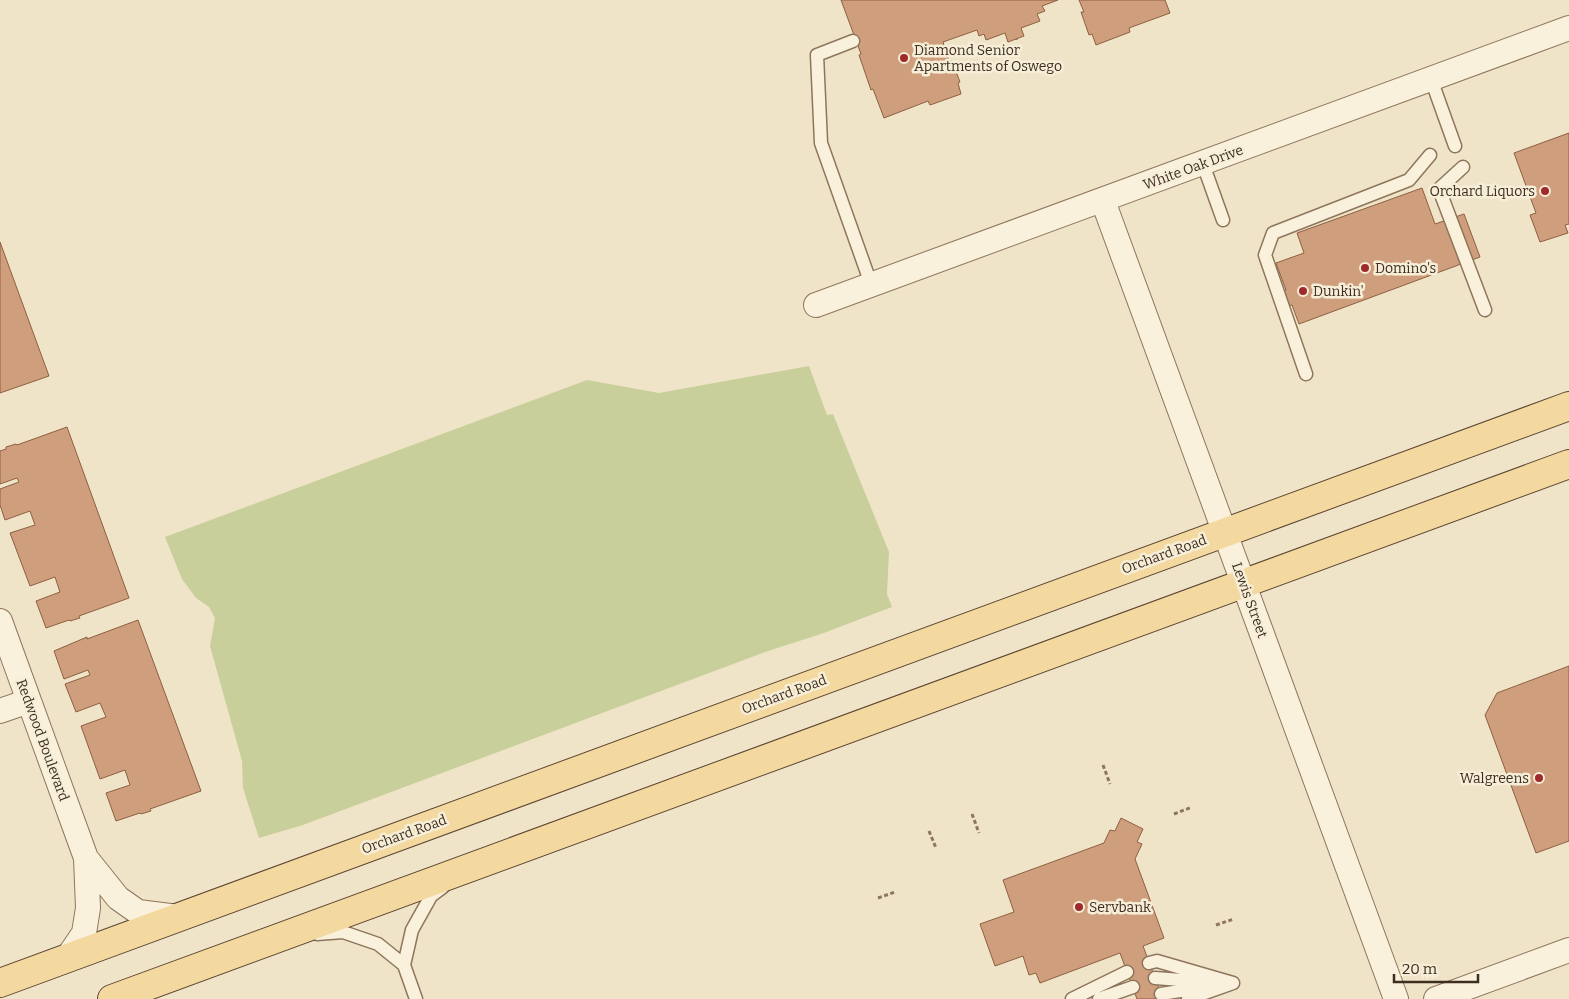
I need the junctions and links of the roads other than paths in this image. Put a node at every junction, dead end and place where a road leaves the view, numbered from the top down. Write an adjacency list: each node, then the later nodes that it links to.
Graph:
1 (1569, 28): 3 (street, White Oak Drive)
2 (853, 41): 10 (lane)
3 (1432, 79): 4 (lane); 6 (street, White Oak Drive)
4 (1455, 146)
5 (1430, 155): 13 (lane)
6 (1203, 164): 8 (street, White Oak Drive); 9 (lane)
7 (1463, 167): 12 (lane)
8 (1103, 200): 10 (street, White Oak Drive); 16 (street, Lewis Street)
9 (1223, 220)
10 (871, 284): 11 (street, White Oak Drive)
11 (816, 305)
12 (1485, 310)
13 (1306, 374)
14 (1569, 406): 16 (main road, Orchard Road)
15 (1569, 464): 17 (main road)
16 (1225, 532): 17 (street, Lewis Street); 23 (main road, Orchard Road)
17 (1244, 583): 22 (main road); 40 (street, Lewis Street)
18 (0, 622): 19 (street, Redwood Boulevard)
19 (29, 701): 20 (street); 21 (street, Redwood Boulevard)
20 (0, 711)
21 (86, 858): 23 (street, Redwood Boulevard); 26 (street, Redwood Boulevard)
22 (471, 867): 24 (main road); 28 (lane)
23 (178, 918): 26 (main road, Orchard Road)
24 (280, 937): 28 (lane); 35 (main road)
25 (1569, 950): 41 (street)
26 (67, 958): 31 (main road, Orchard Road)
27 (1149, 963): 32 (lane)
28 (404, 965): 36 (lane)
29 (1127, 972): 37 (lane)
30 (1155, 978): 32 (lane)
31 (0, 983)
32 (1233, 983): 34 (lane); 39 (lane)
33 (1132, 987): 38 (lane)
34 (1161, 994)
35 (112, 999)
36 (416, 999)
37 (1072, 999)
38 (1099, 999)
39 (1188, 999)
40 (1396, 999)
41 (1436, 999)

